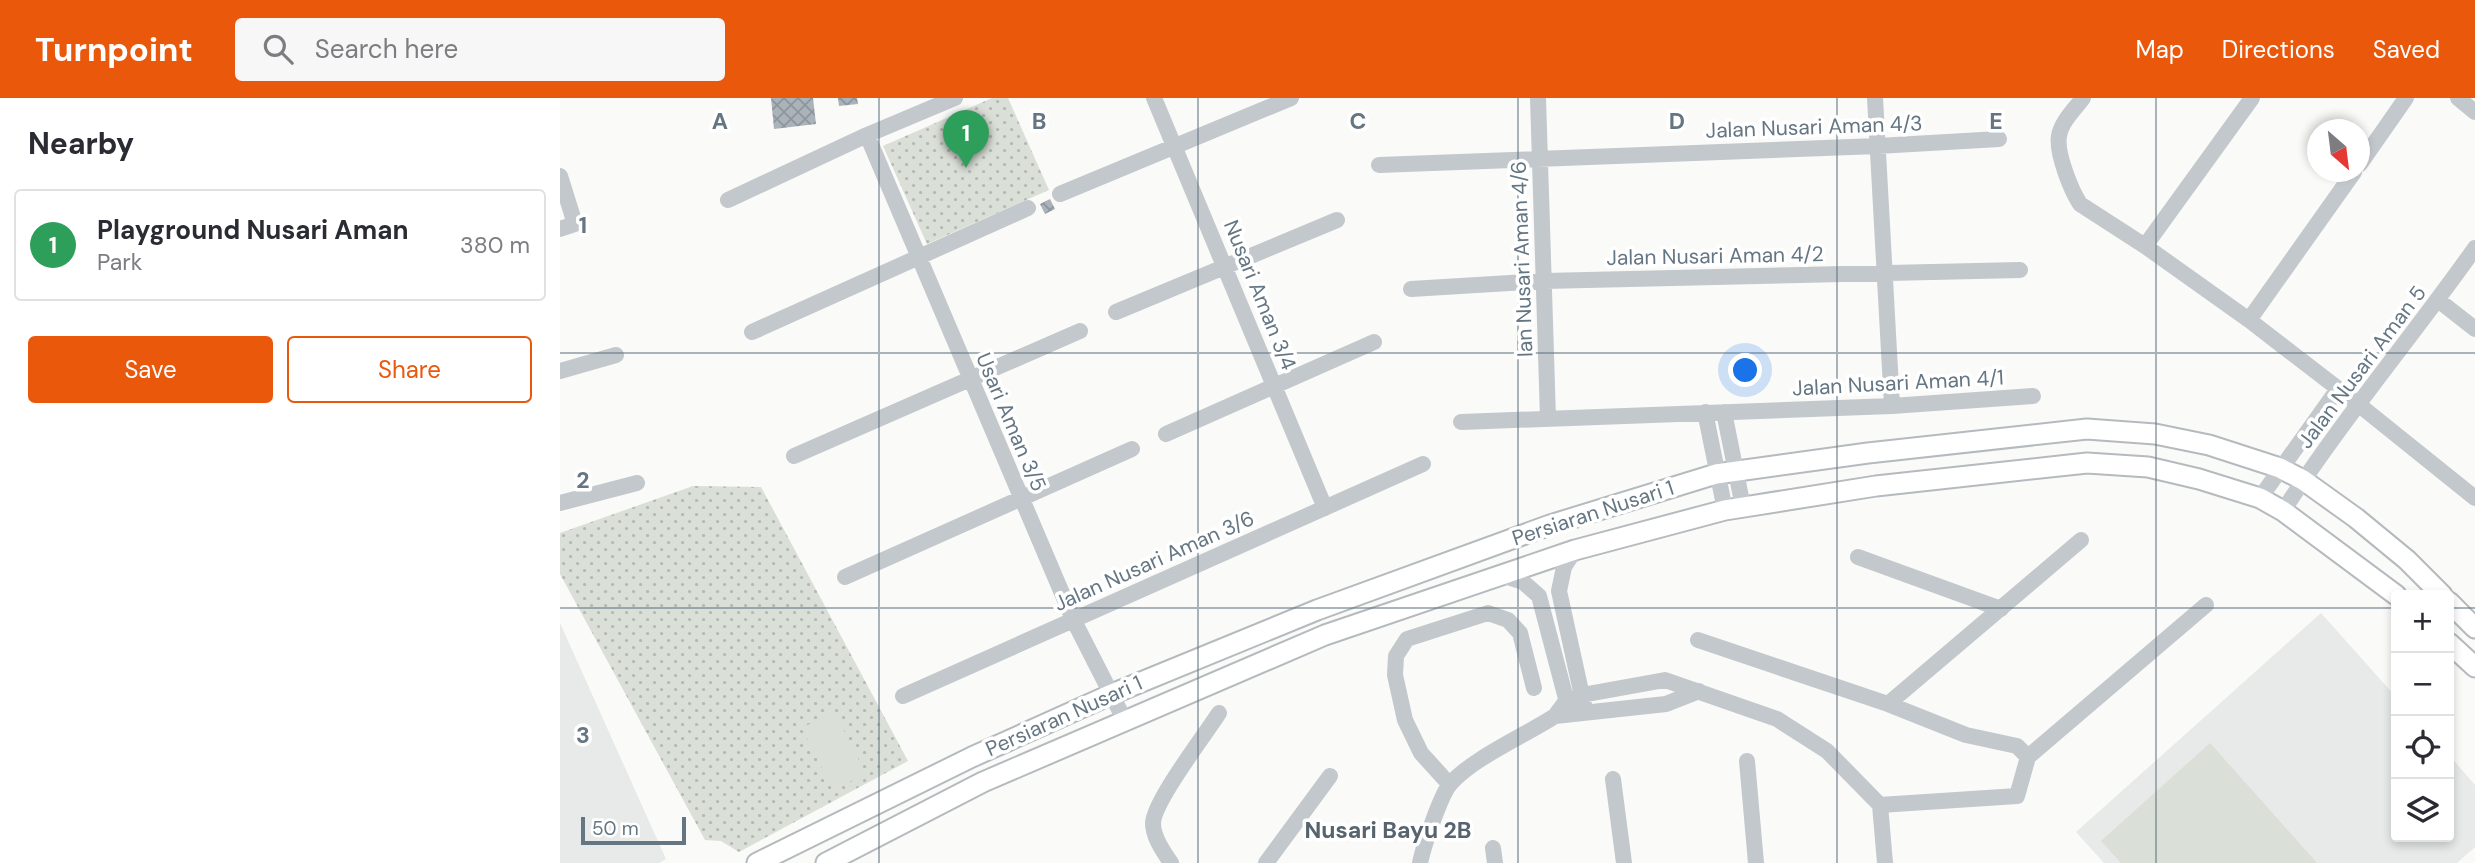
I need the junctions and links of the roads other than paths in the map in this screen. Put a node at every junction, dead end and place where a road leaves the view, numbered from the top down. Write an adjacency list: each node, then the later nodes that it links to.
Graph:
1 (954, 98): 11 (street)
2 (1154, 98): 13 (street, Nusari Aman 3/4)
3 (1291, 98): 13 (street)
4 (1538, 98): 16 (street, lan Nusari Aman 4/6)
5 (1875, 98): 14 (street)
6 (2083, 98): 25 (street)
7 (2252, 98): 25 (street)
8 (2406, 98): 15 (street)
9 (2458, 98): 10 (street)
10 (2475, 112)
11 (867, 135): 21 (street); 27 (street, Usari Aman 3/5)
12 (1999, 139): 14 (street, Jalan Nusari Aman 4/3)
13 (1176, 145): 20 (street); 28 (street, Nusari Aman 3/4)
14 (1878, 146): 16 (street, Jalan Nusari Aman 4/3); 30 (street)
15 (2370, 150)
16 (1540, 160): 17 (street, Jalan Nusari Aman 4/3); 31 (street, lan Nusari Aman 4/6)
17 (1379, 165)
18 (560, 176): 24 (street)
19 (2347, 182): 35 (street)
20 (1060, 194)
21 (728, 200)
22 (1028, 208): 27 (street)
23 (1337, 220): 28 (street)
24 (568, 226)
25 (2145, 246): 35 (street)
26 (2475, 248): 33 (street, Jalan Nusari Aman 5)
27 (917, 258): 38 (street); 42 (street, Usari Aman 3/5)
28 (1226, 267): 34 (street); 43 (street, Nusari Aman 3/4)
29 (2020, 270): 30 (street, Jalan Nusari Aman 4/2)
30 (1885, 274): 31 (street, Jalan Nusari Aman 4/2); 47 (street)
31 (1544, 281): 32 (street, Jalan Nusari Aman 4/2); 50 (street, lan Nusari Aman 4/6)
32 (1411, 289)
33 (2438, 300): 36 (street); 46 (street, Jalan Nusari Aman 5)
34 (1116, 312)
35 (2249, 320): 44 (street)
36 (2475, 328)
37 (1080, 331): 42 (street)
38 (752, 332)
39 (1374, 342): 43 (street)
40 (616, 355): 41 (street)
41 (560, 371)
42 (970, 378): 54 (street); 60 (street, Usari Aman 3/5)
43 (1275, 385): 52 (street); 64 (street, Nusari Aman 3/4)
44 (2338, 389): 46 (street); 56 (street, Jalan Nusari Aman 5)
45 (2033, 396): 47 (street, Jalan Nusari Aman 4/1)
46 (2358, 404): 58 (street, Jalan Nusari Aman 5); 62 (street)
47 (1892, 406): 49 (street, Jalan Nusari Aman 4/1)
48 (1705, 412): 49 (street, Jalan Nusari Aman 4/1); 50 (street); 57 (street)
49 (1724, 412): 57 (street)
50 (1548, 418): 51 (street)
51 (1461, 422)
52 (1166, 434)
53 (1132, 449): 60 (street)
54 (794, 457)
55 (1423, 464): 64 (street, Jalan Nusari Aman 3/6)
56 (2280, 468): 57 (main road, Persiaran Nusari 1); 58 (main road, Persiaran Nusari 1); 61 (street, Jalan Nusari Aman 5)
57 (1725, 472): 65 (street); 84 (main road, Persiaran Nusari 1)
58 (2303, 480): 66 (street, Jalan Nusari Aman 5); 72 (main road, Persiaran Nusari 1)
59 (637, 483): 63 (street)
60 (1021, 498): 71 (street); 77 (street, Usari Aman 3/5)
61 (2260, 498): 65 (main road, Persiaran Nusari 1); 66 (main road, Persiaran Nusari 1)
62 (2475, 498)
63 (560, 503)
64 (1325, 508): 77 (street, Jalan Nusari Aman 3/6)
65 (1734, 508): 68 (main road, Persiaran Nusari 1)
66 (2283, 511): 73 (main road, Persiaran Nusari 1)
67 (2081, 540): 76 (street)
68 (1575, 550): 70 (main road, Persiaran Nusari 1); 87 (street)
69 (1858, 557): 76 (street)
70 (1501, 575): 87 (street); 89 (main road, Persiaran Nusari 1)
71 (845, 577)
72 (2437, 590)
73 (2391, 591)
74 (2206, 605): 90 (street)
75 (2454, 607): 78 (main road)
76 (2001, 609): 86 (street)
77 (1073, 619): 84 (street, Usari Aman 3/5); 85 (street, Jalan Nusari Aman 3/6)
78 (2475, 628)
79 (1698, 640): 86 (street)
80 (2454, 648): 81 (main road)
81 (2475, 667)
82 (1534, 688): 94 (street)
83 (1699, 691): 87 (street); 87 (street); 95 (street)
84 (1112, 694): 89 (street, Usari Aman 3/5); 96 (main road, Persiaran Nusari 1)
85 (903, 696)
86 (1888, 704): 90 (street)
87 (1572, 708): 94 (street)
88 (1219, 713): 98 (street)
89 (1125, 721): 97 (main road, Persiaran Nusari 1)
90 (2028, 757): 95 (street)
91 (1747, 761): 102 (street)
92 (1330, 776): 99 (street)
93 (1613, 779): 101 (street)
94 (1449, 784): 100 (street)
95 (1880, 804): 103 (street)
96 (757, 863)
97 (826, 863)
98 (1171, 863)
99 (1266, 863)
100 (1420, 863)
101 (1624, 863)
102 (1756, 863)
103 (1885, 863)

